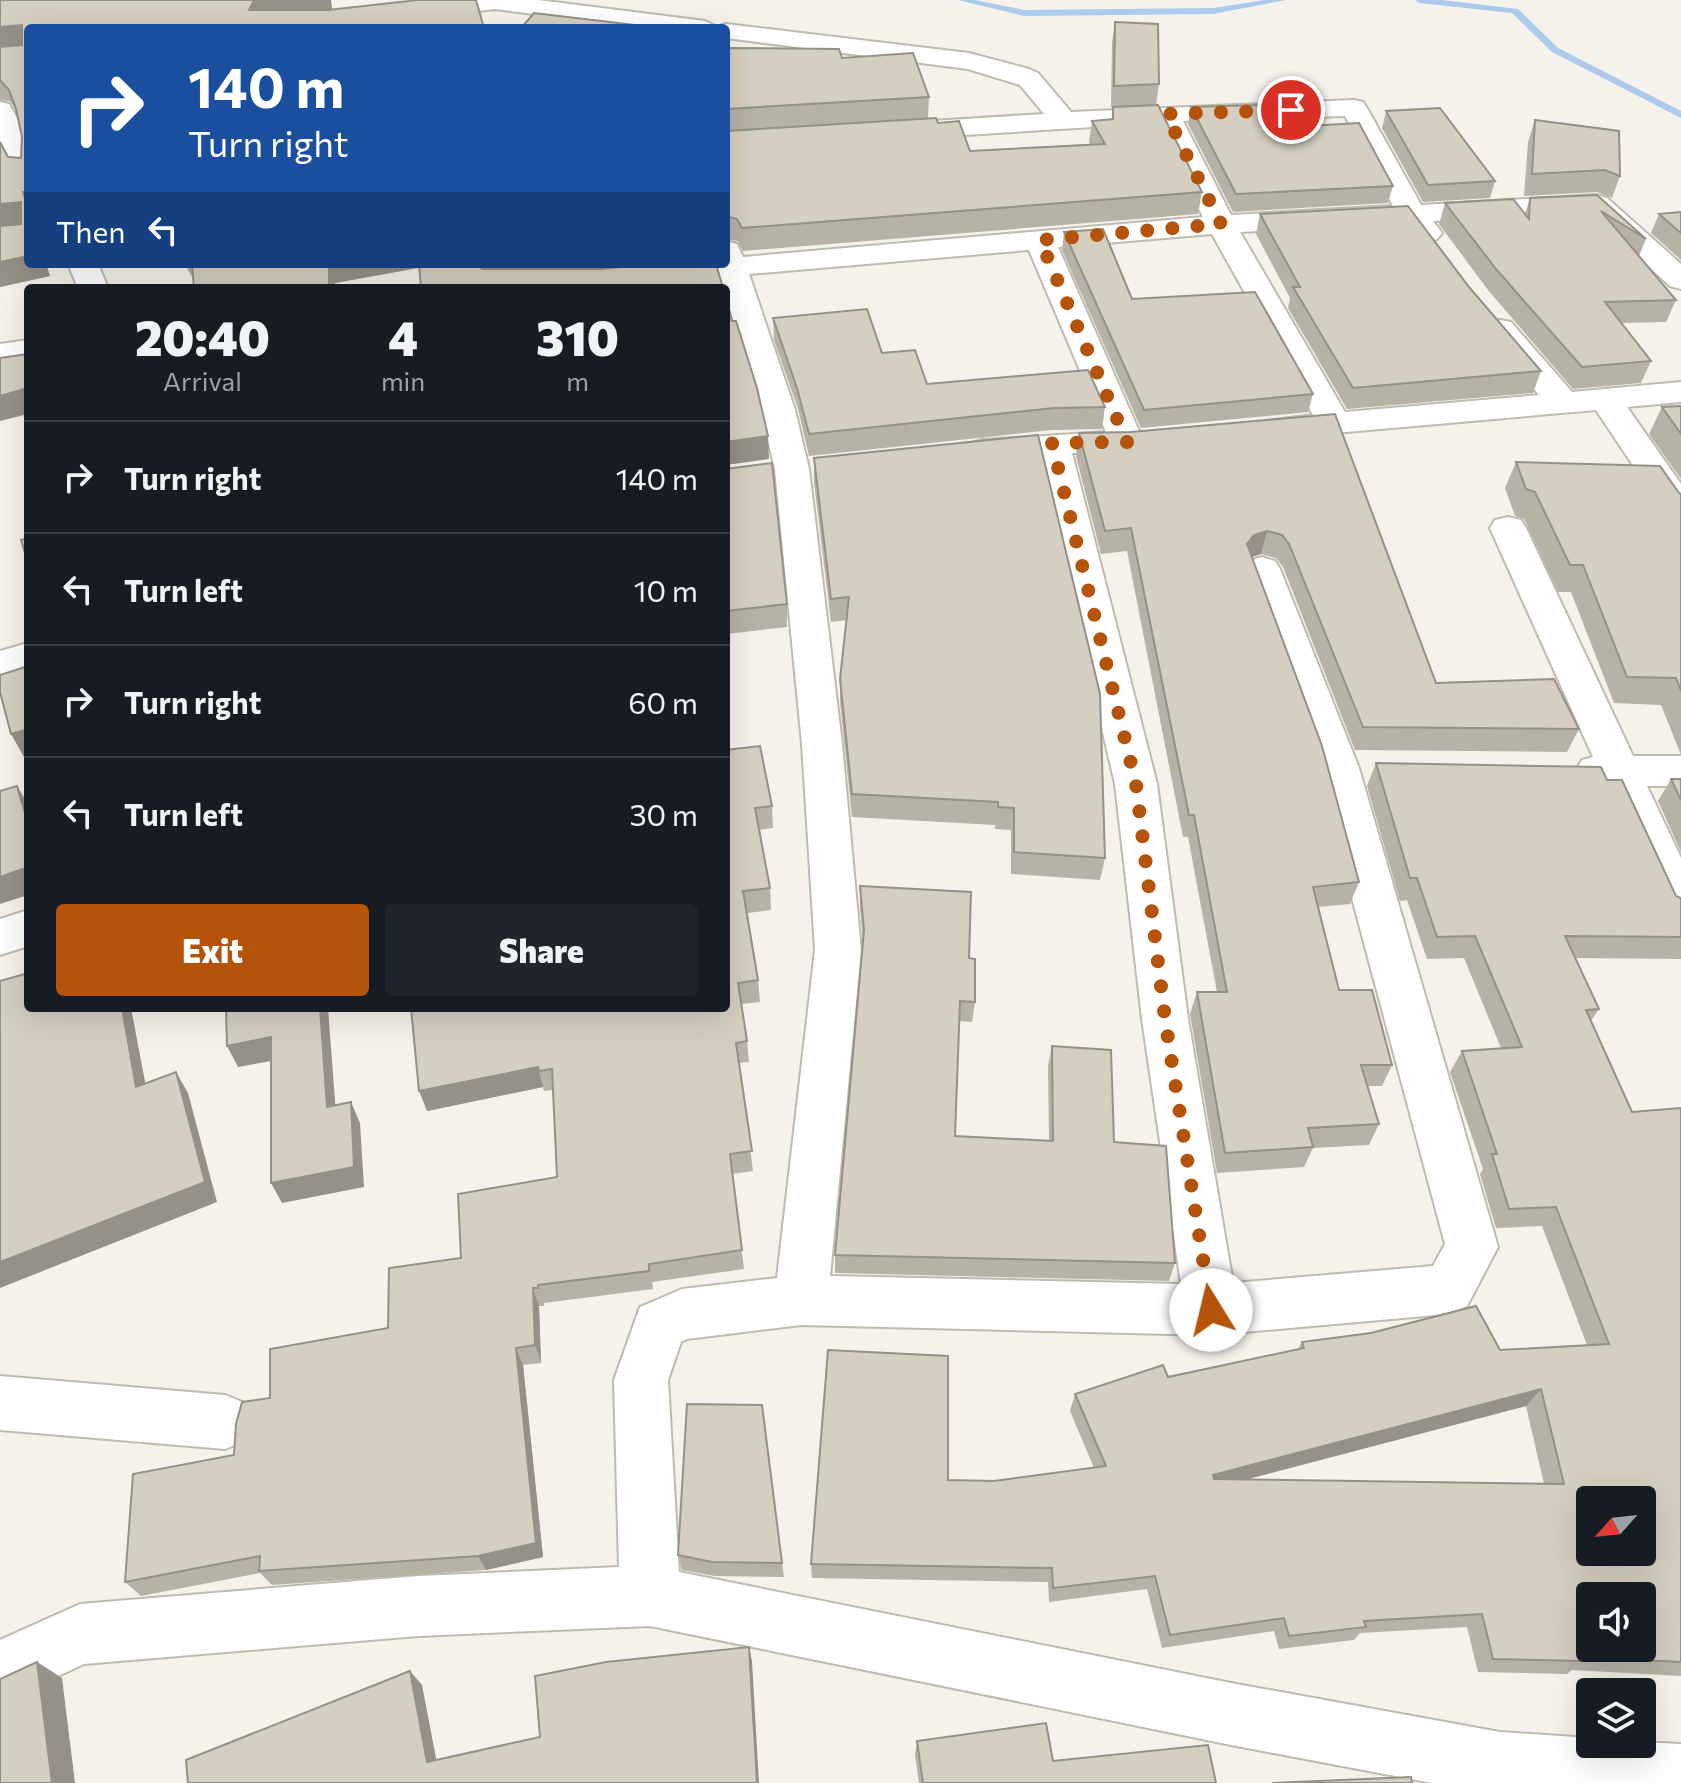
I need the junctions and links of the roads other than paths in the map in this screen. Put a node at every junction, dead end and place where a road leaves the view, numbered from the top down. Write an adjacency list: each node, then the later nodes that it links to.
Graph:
1 (495, 2): 2 (street); 3 (street); 4 (street)
2 (389, 14)
3 (505, 24)
4 (673, 24)
5 (730, 31): 8 (street)
6 (0, 110): 10 (street)
7 (1166, 114): 8 (street); 11 (street); 12 (street)
8 (1063, 120): 9 (street)
9 (879, 132)
10 (19, 160)
11 (1411, 212): 12 (street); 15 (street); 19 (street)
12 (1221, 224): 13 (street); 26 (street)
13 (1040, 240): 14 (street); 29 (street)
14 (730, 258)
15 (1448, 262)
16 (730, 264): 43 (street)
17 (674, 268): 18 (street)
18 (636, 275)
19 (1681, 280)
20 (1485, 310): 25 (street)
21 (24, 351): 22 (street)
22 (0, 354)
23 (1681, 392): 24 (street)
24 (1606, 400): 25 (street); 32 (street)
25 (1563, 402): 26 (street)
26 (1334, 422): 27 (street)
27 (1244, 431)
28 (1171, 438): 29 (street)
29 (1127, 442): 30 (street)
30 (1052, 443): 31 (street); 44 (street)
31 (947, 454)
32 (1681, 510)
33 (1508, 528): 39 (street)
34 (1262, 569): 44 (street)
35 (24, 657): 36 (street)
36 (0, 664)
37 (1558, 771): 39 (street)
38 (1681, 771): 39 (street)
39 (1621, 772): 40 (street)
40 (1681, 905)
41 (24, 929): 42 (street)
42 (0, 937)
43 (801, 1300): 44 (street); 47 (street)
44 (1211, 1310)
45 (0, 1403): 46 (street)
46 (225, 1422)
47 (650, 1596): 48 (street); 49 (street)
48 (0, 1672)
49 (1500, 1774): 50 (street)
50 (1681, 1776)

